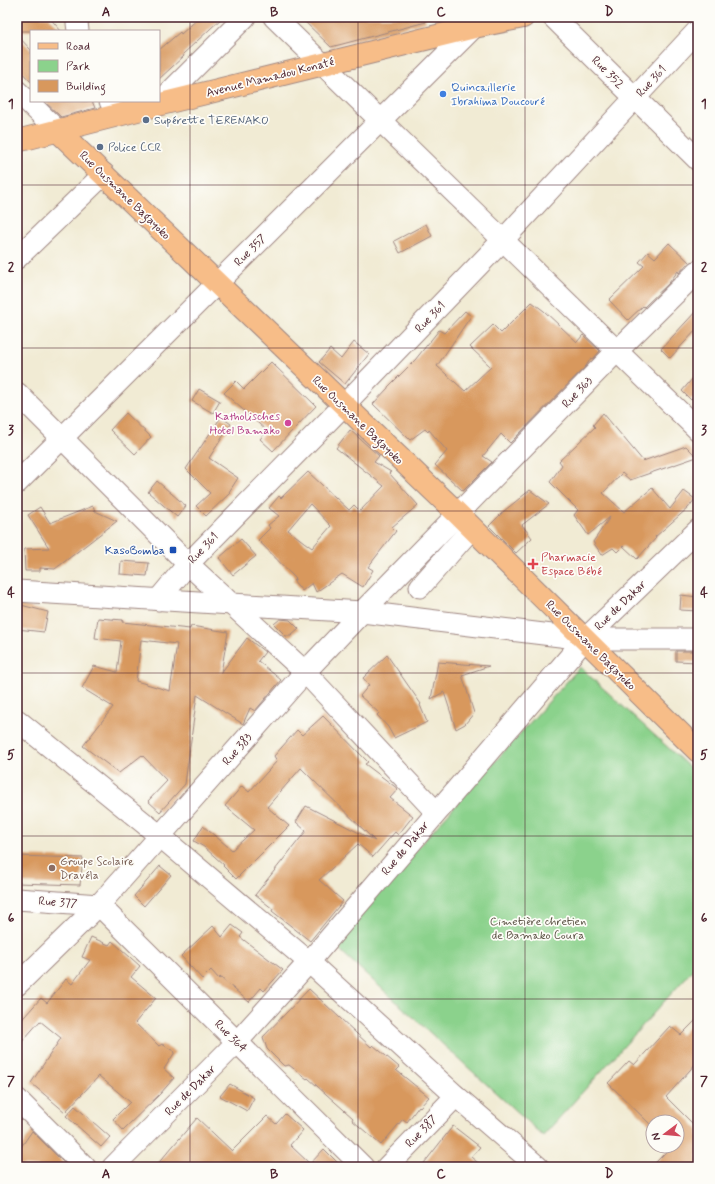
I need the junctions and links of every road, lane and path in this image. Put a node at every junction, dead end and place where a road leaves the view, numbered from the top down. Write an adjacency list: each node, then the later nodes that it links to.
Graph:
1 (80, 17): 7 (street)
2 (245, 17): 12 (street)
3 (274, 17): 9 (street)
4 (523, 17): 6 (main road, Avenue Mamadou Konaté)
5 (553, 17): 11 (street, Rue 352)
6 (479, 22): 9 (main road, Avenue Mamadou Konaté); 15 (street, Rue 357)
7 (78, 30)
8 (698, 30): 11 (street, Rue 361)
9 (322, 64): 13 (main road, Avenue Mamadou Konaté); 15 (street)
10 (17, 91): 16 (street, Rue Ousmane Bagayoko)
11 (635, 98): 18 (street, Rue 352); 20 (street, Rue 361)
12 (160, 100)
13 (156, 104): 14 (main road, Avenue Mamadou Konaté)
14 (113, 108): 16 (main road, Avenue Mamadou Konaté)
15 (380, 120): 20 (street); 23 (street, Rue 357)
16 (58, 131): 17 (main road, Avenue Mamadou Konaté); 19 (main road, Rue Ousmane Bagayoko)
17 (17, 141)
18 (698, 160)
19 (104, 174): 21 (street); 23 (main road, Rue Ousmane Bagayoko)
20 (504, 240): 24 (street); 26 (street, Rue 361)
21 (17, 258)
22 (698, 271): 24 (street, Rue 363)
23 (217, 283): 26 (main road, Rue Ousmane Bagayoko); 28 (street, Rue 357)
24 (618, 351): 27 (street); 30 (street, Rue 363)
25 (17, 392): 28 (street)
26 (343, 406): 30 (main road, Rue Ousmane Bagayoko); 32 (street, Rue 361)
27 (698, 430)
28 (62, 438): 29 (street, Rue 357); 32 (street)
29 (17, 483)
30 (465, 521): 33 (street); 37 (street, Rue 383); 38 (main road, Rue Ousmane Bagayoko)
31 (698, 530): 38 (street, Rue de Dakar)
32 (188, 564): 35 (street, Rue 361); 36 (street)
33 (420, 587)
34 (17, 591): 35 (street)
35 (158, 600): 36 (street)
36 (231, 604): 37 (street); 40 (street)
37 (362, 612): 38 (street); 40 (street, Rue 383)
38 (585, 639): 39 (street); 42 (main road, Rue Ousmane Bagayoko); 43 (street, Rue de Dakar)
39 (698, 639)
40 (305, 672): 43 (street); 44 (street, Rue 383)
41 (17, 720): 44 (street)
42 (698, 750)
43 (436, 812): 47 (street, Rue de Dakar)
44 (160, 836): 46 (street, Rue 383); 47 (street)
45 (17, 898): 46 (street, Rue 377)
46 (99, 905): 48 (street, Rue 383); 49 (street, Rue 364)
47 (310, 962): 49 (street, Rue de Dakar); 50 (street)
48 (17, 985)
49 (237, 1042): 53 (street, Rue de Dakar); 54 (street, Rue 364)
50 (456, 1096): 55 (street, Rue 387); 56 (street)
51 (17, 1099): 52 (street)
52 (85, 1167)
53 (113, 1167)
54 (363, 1167)
55 (387, 1167)
56 (538, 1167)

